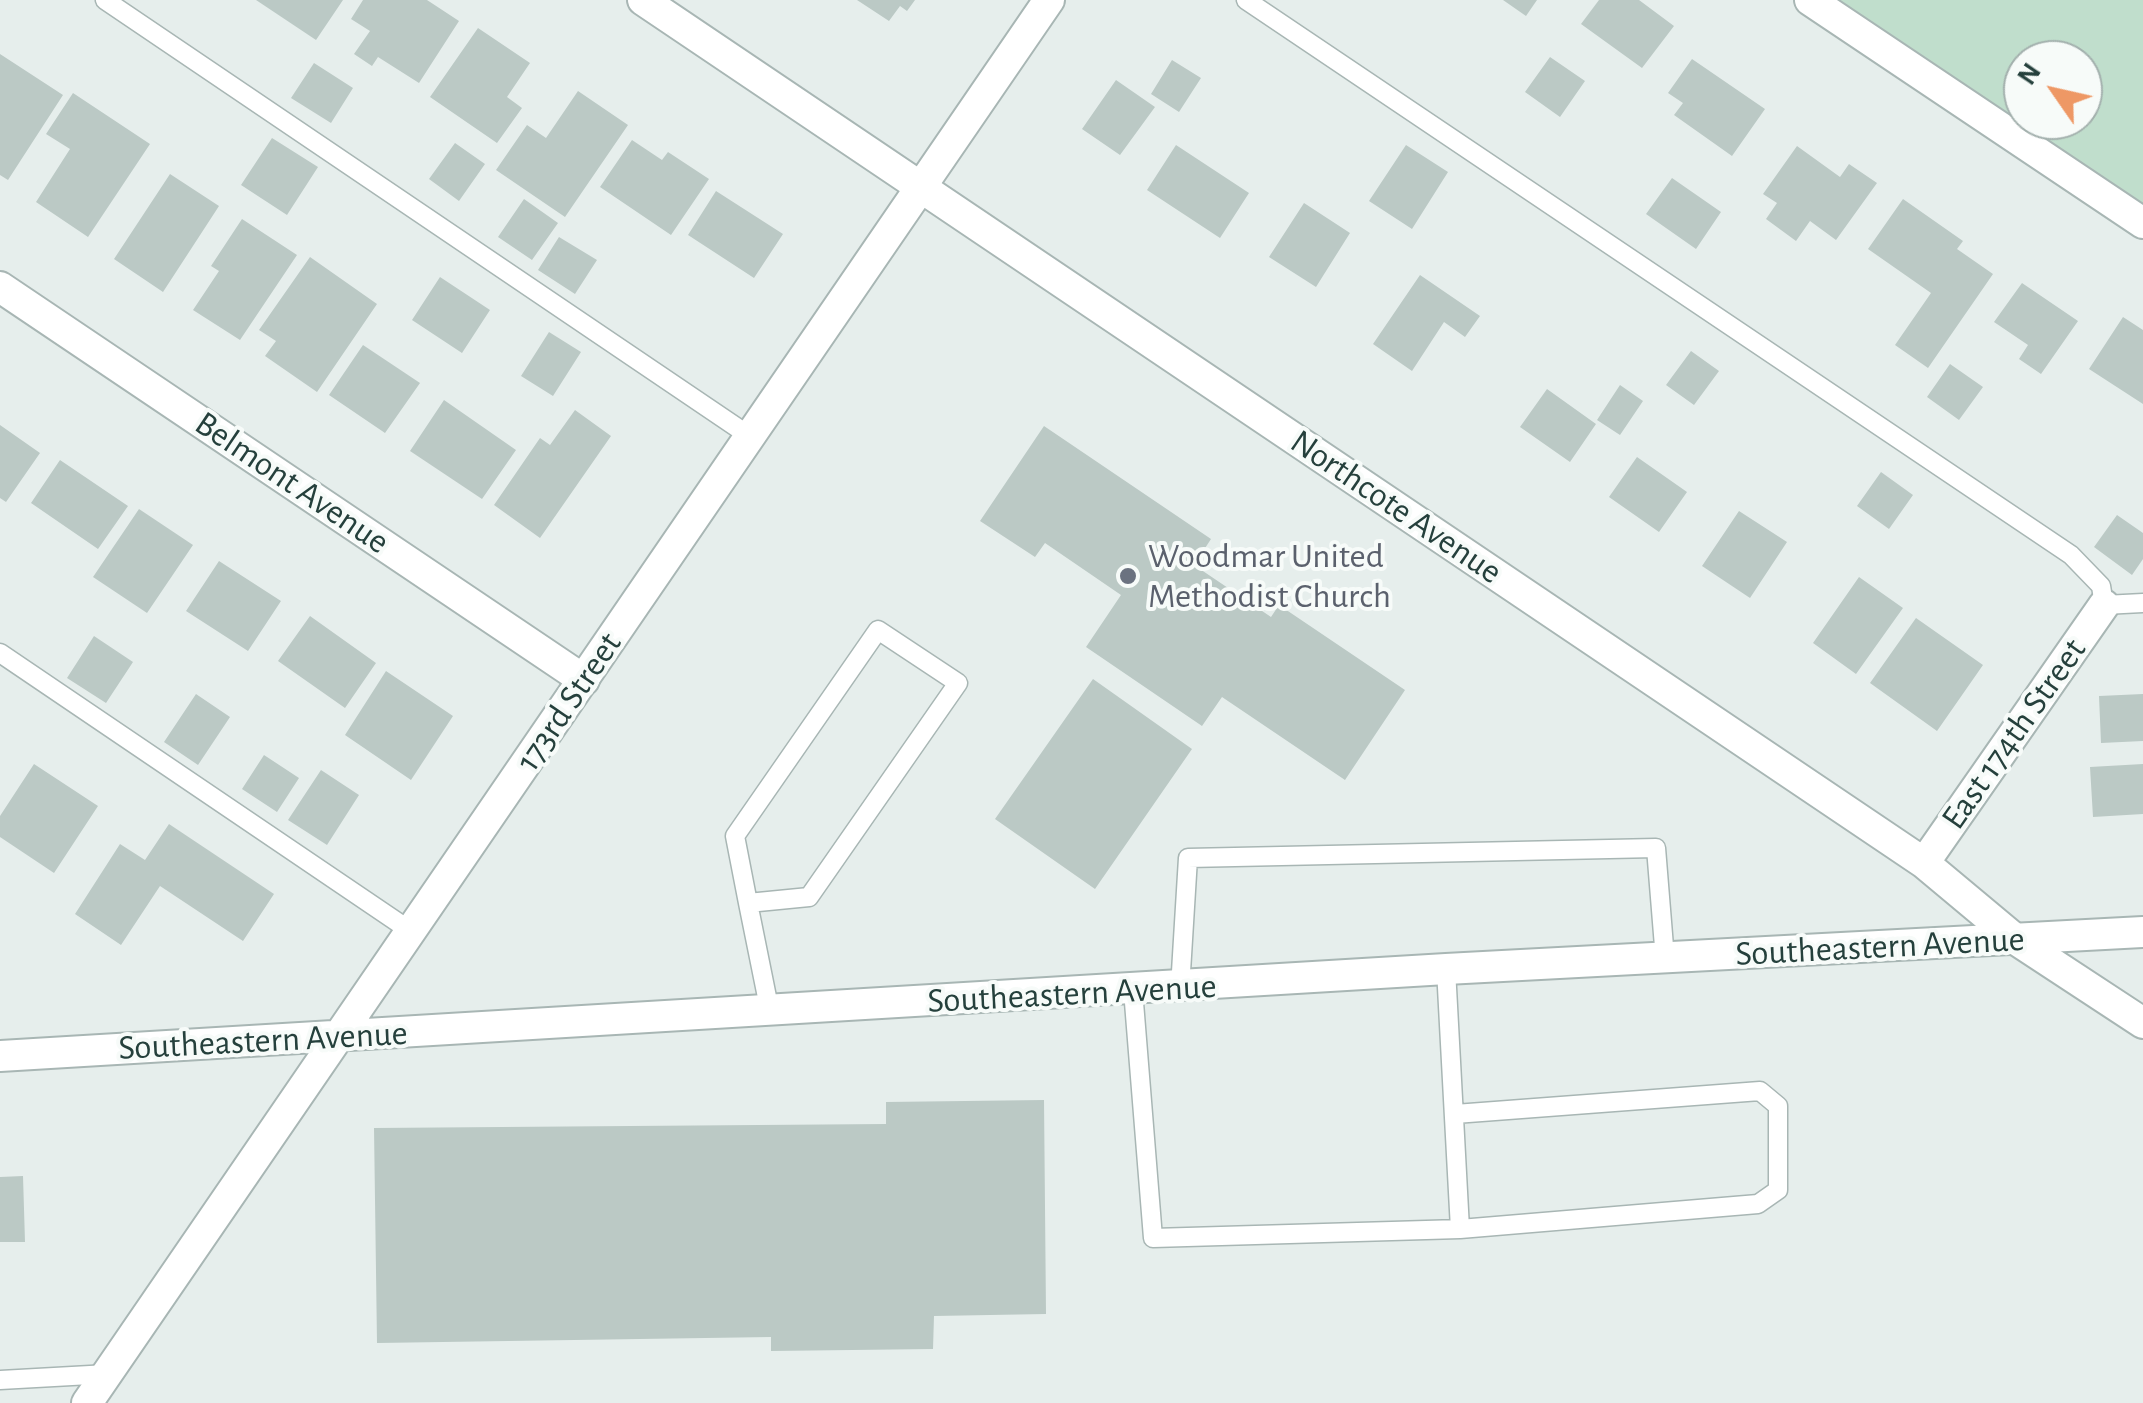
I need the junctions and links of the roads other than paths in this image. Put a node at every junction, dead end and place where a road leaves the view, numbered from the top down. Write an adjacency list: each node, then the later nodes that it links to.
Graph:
1 (105, 0): 9 (lane)
2 (644, 0): 6 (street, Northcote Avenue)
3 (1049, 0): 6 (street, 173rd Street)
4 (1246, 0): 11 (lane)
5 (1810, 0): 7 (street)
6 (921, 187): 9 (street, 173rd Street); 14 (street, Northcote Avenue)
7 (2143, 223)
8 (0, 286): 13 (street, Belmont Avenue)
9 (751, 436): 13 (street, 173rd Street)
10 (2143, 603): 11 (lane)
11 (2104, 605): 14 (street, East 174th Street)
12 (0, 653): 16 (lane)
13 (584, 680): 16 (street, 173rd Street)
14 (1924, 863): 18 (street, Northcote Avenue)
15 (748, 903): 15 (lane); 23 (lane)
16 (412, 932): 25 (street, 173rd Street)
17 (2143, 932): 18 (street, Southeastern Avenue)
18 (2016, 939): 19 (street, Southeastern Avenue); 24 (street, Northcote Avenue)
19 (1665, 959): 20 (street, Southeastern Avenue); 21 (lane)
20 (1446, 969): 21 (street, Southeastern Avenue); 27 (lane)
21 (1180, 988): 22 (street, Southeastern Avenue)
22 (1133, 990): 23 (street, Southeastern Avenue); 28 (lane)
23 (770, 1012): 25 (street, Southeastern Avenue)
24 (2143, 1023)
25 (340, 1036): 26 (street, Southeastern Avenue); 29 (street, 173rd Street)
26 (0, 1056)
27 (1455, 1114): 28 (lane); 28 (lane)
28 (1460, 1229)
29 (108, 1374): 30 (lane); 31 (street, 173rd Street)
30 (0, 1380)
31 (87, 1403)

